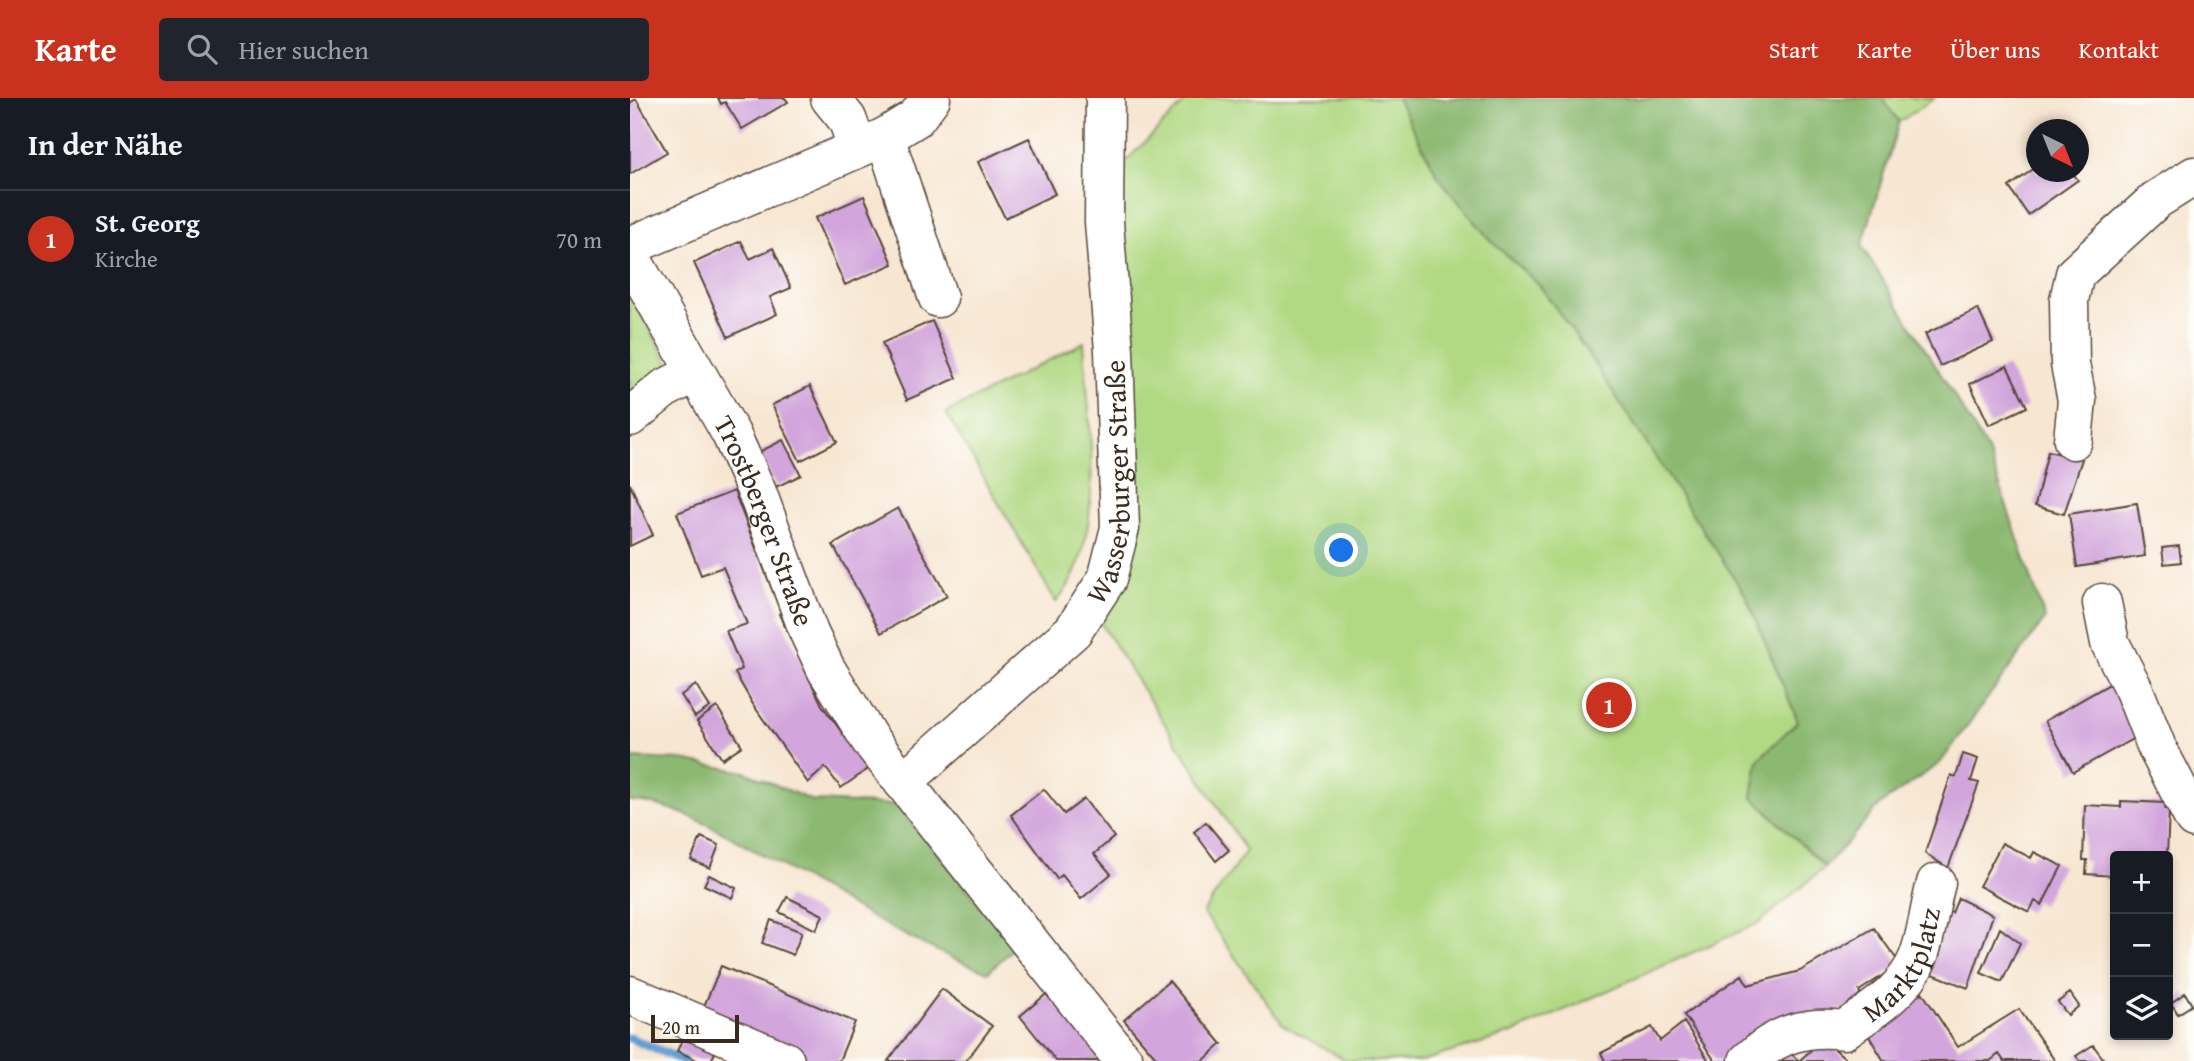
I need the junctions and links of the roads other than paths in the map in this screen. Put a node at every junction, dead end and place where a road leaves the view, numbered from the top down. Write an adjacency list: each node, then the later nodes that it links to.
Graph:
1 (830, 98): 4 (main road)
2 (932, 98): 4 (main road)
3 (1105, 98): 13 (main road, Wasserburger Straße)
4 (872, 142): 6 (main road); 8 (main road)
5 (2194, 176): 11 (main road)
6 (630, 246)
7 (630, 256): 9 (main road, Trostberger Straße)
8 (938, 298)
9 (695, 373): 10 (main road); 13 (main road, Trostberger Straße)
10 (630, 417)
11 (2074, 440)
12 (2102, 603): 14 (main road)
13 (903, 782): 19 (main road, Trostberger Straße)
14 (2194, 819)
15 (1936, 883): 17 (main road, Marktplatz)
16 (630, 995): 18 (main road)
17 (1850, 1046): 20 (main road, Marktplatz)
18 (785, 1061)
19 (1124, 1061)
20 (1748, 1061)

